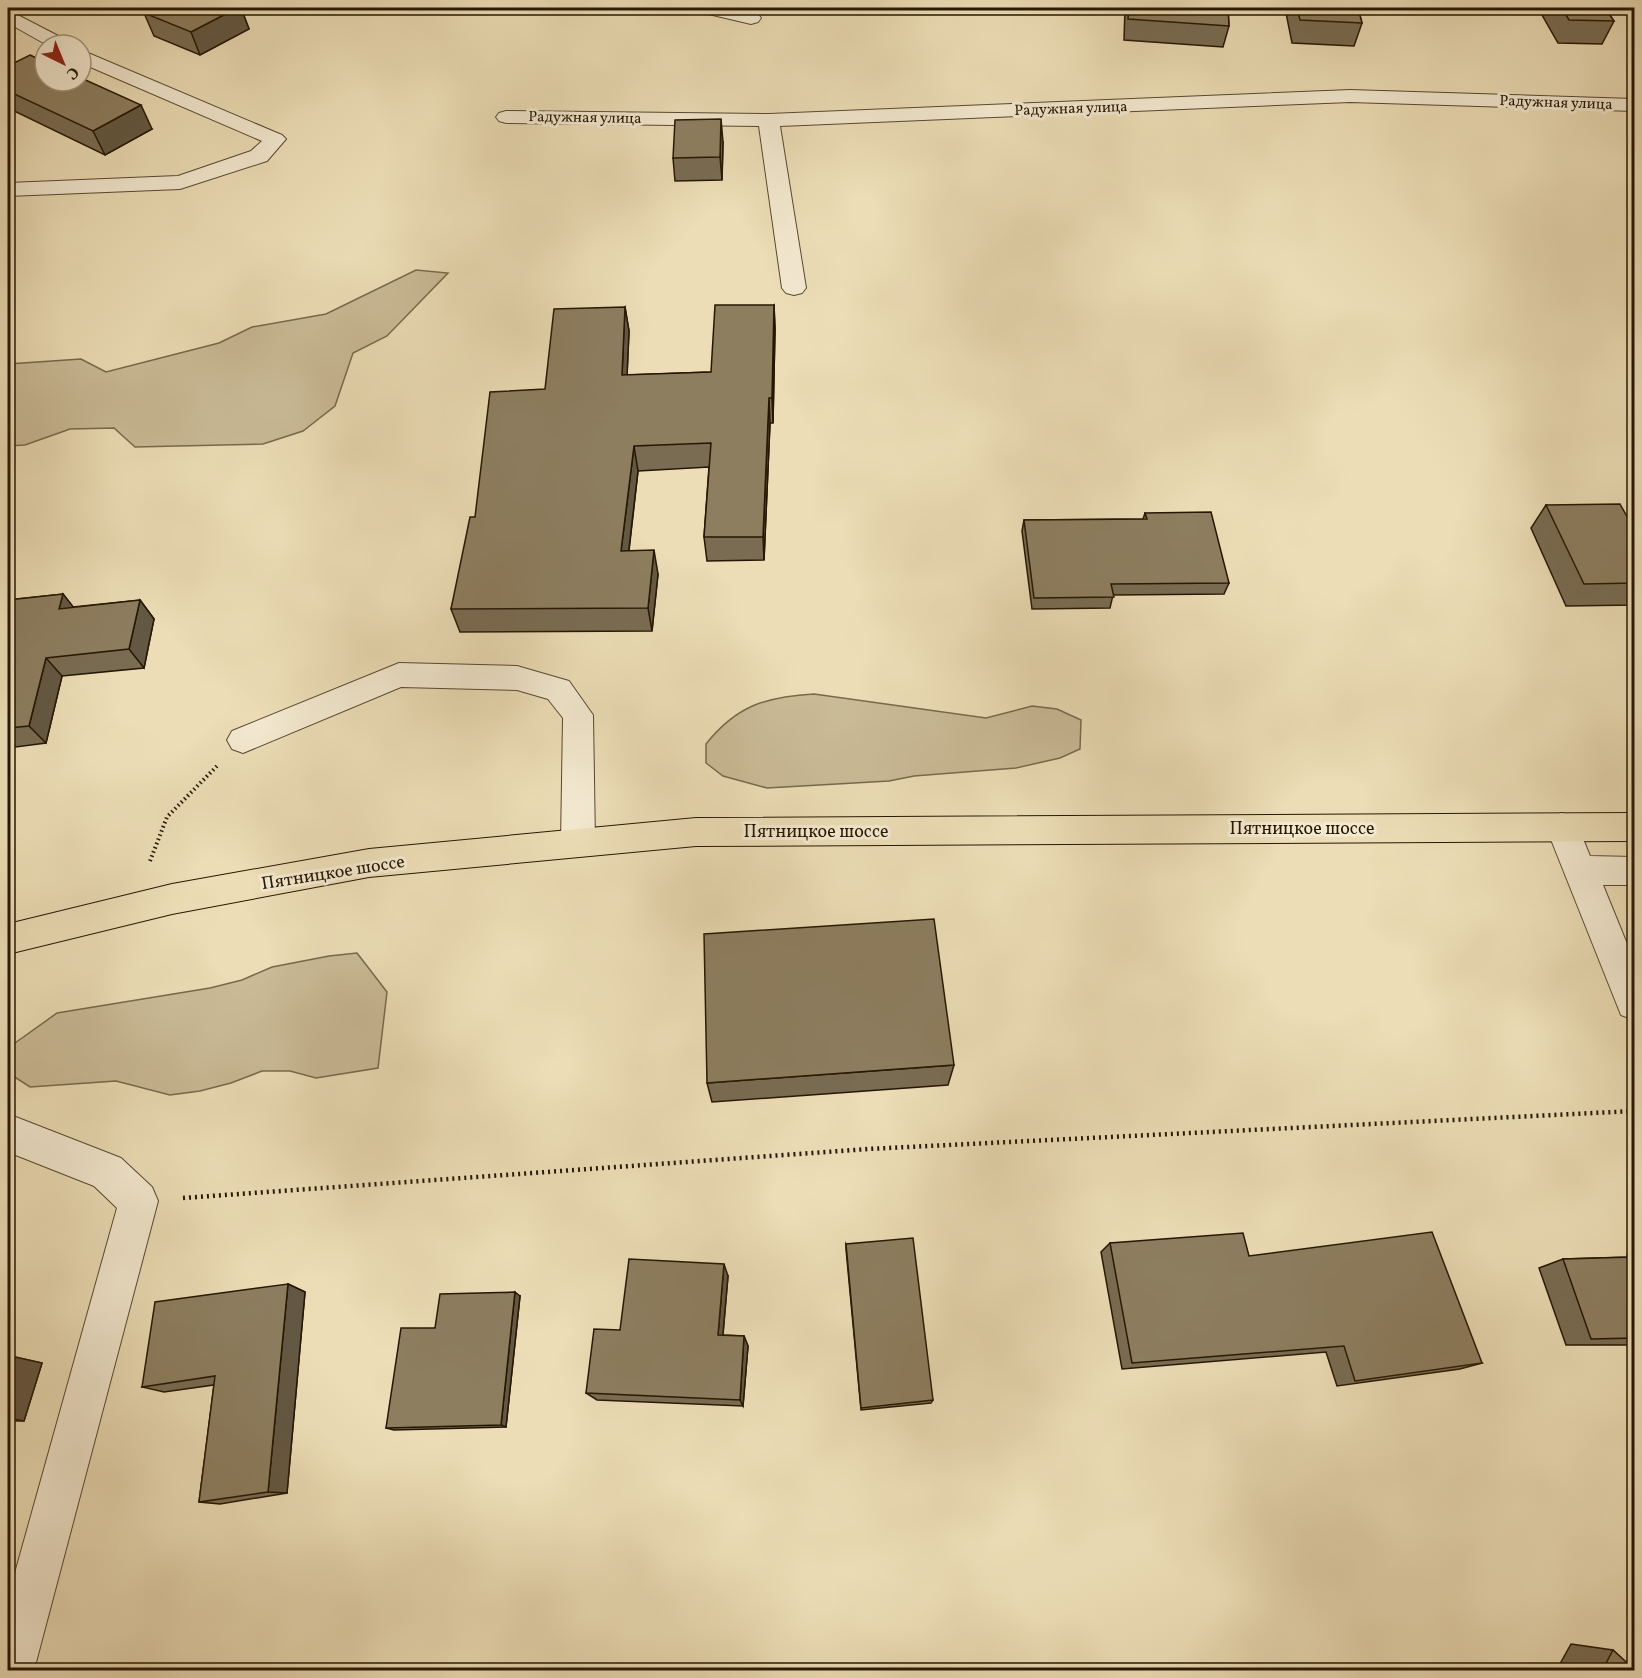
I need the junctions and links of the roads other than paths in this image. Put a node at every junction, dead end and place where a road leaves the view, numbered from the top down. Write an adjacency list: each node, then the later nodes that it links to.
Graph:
1 (707, 8): 3 (street)
2 (8, 16): 4 (street)
3 (751, 18)
4 (39, 33)
5 (93, 61): 9 (street)
6 (1635, 105): 8 (street, Радужная улица)
7 (506, 117): 8 (street, Радужная улица)
8 (769, 120): 10 (street)
9 (8, 190)
10 (794, 288)
11 (243, 740): 14 (street)
12 (1562, 827): 13 (main road, Пятницкое шоссе); 14 (main road, Пятницкое шоссе); 15 (street)
13 (1635, 827)
14 (578, 843): 17 (main road, Пятницкое шоссе)
15 (1580, 870): 16 (street); 18 (street)
16 (1635, 871)
17 (8, 939)
18 (1635, 1003)
19 (8, 1133): 20 (street)
20 (11, 1671)

